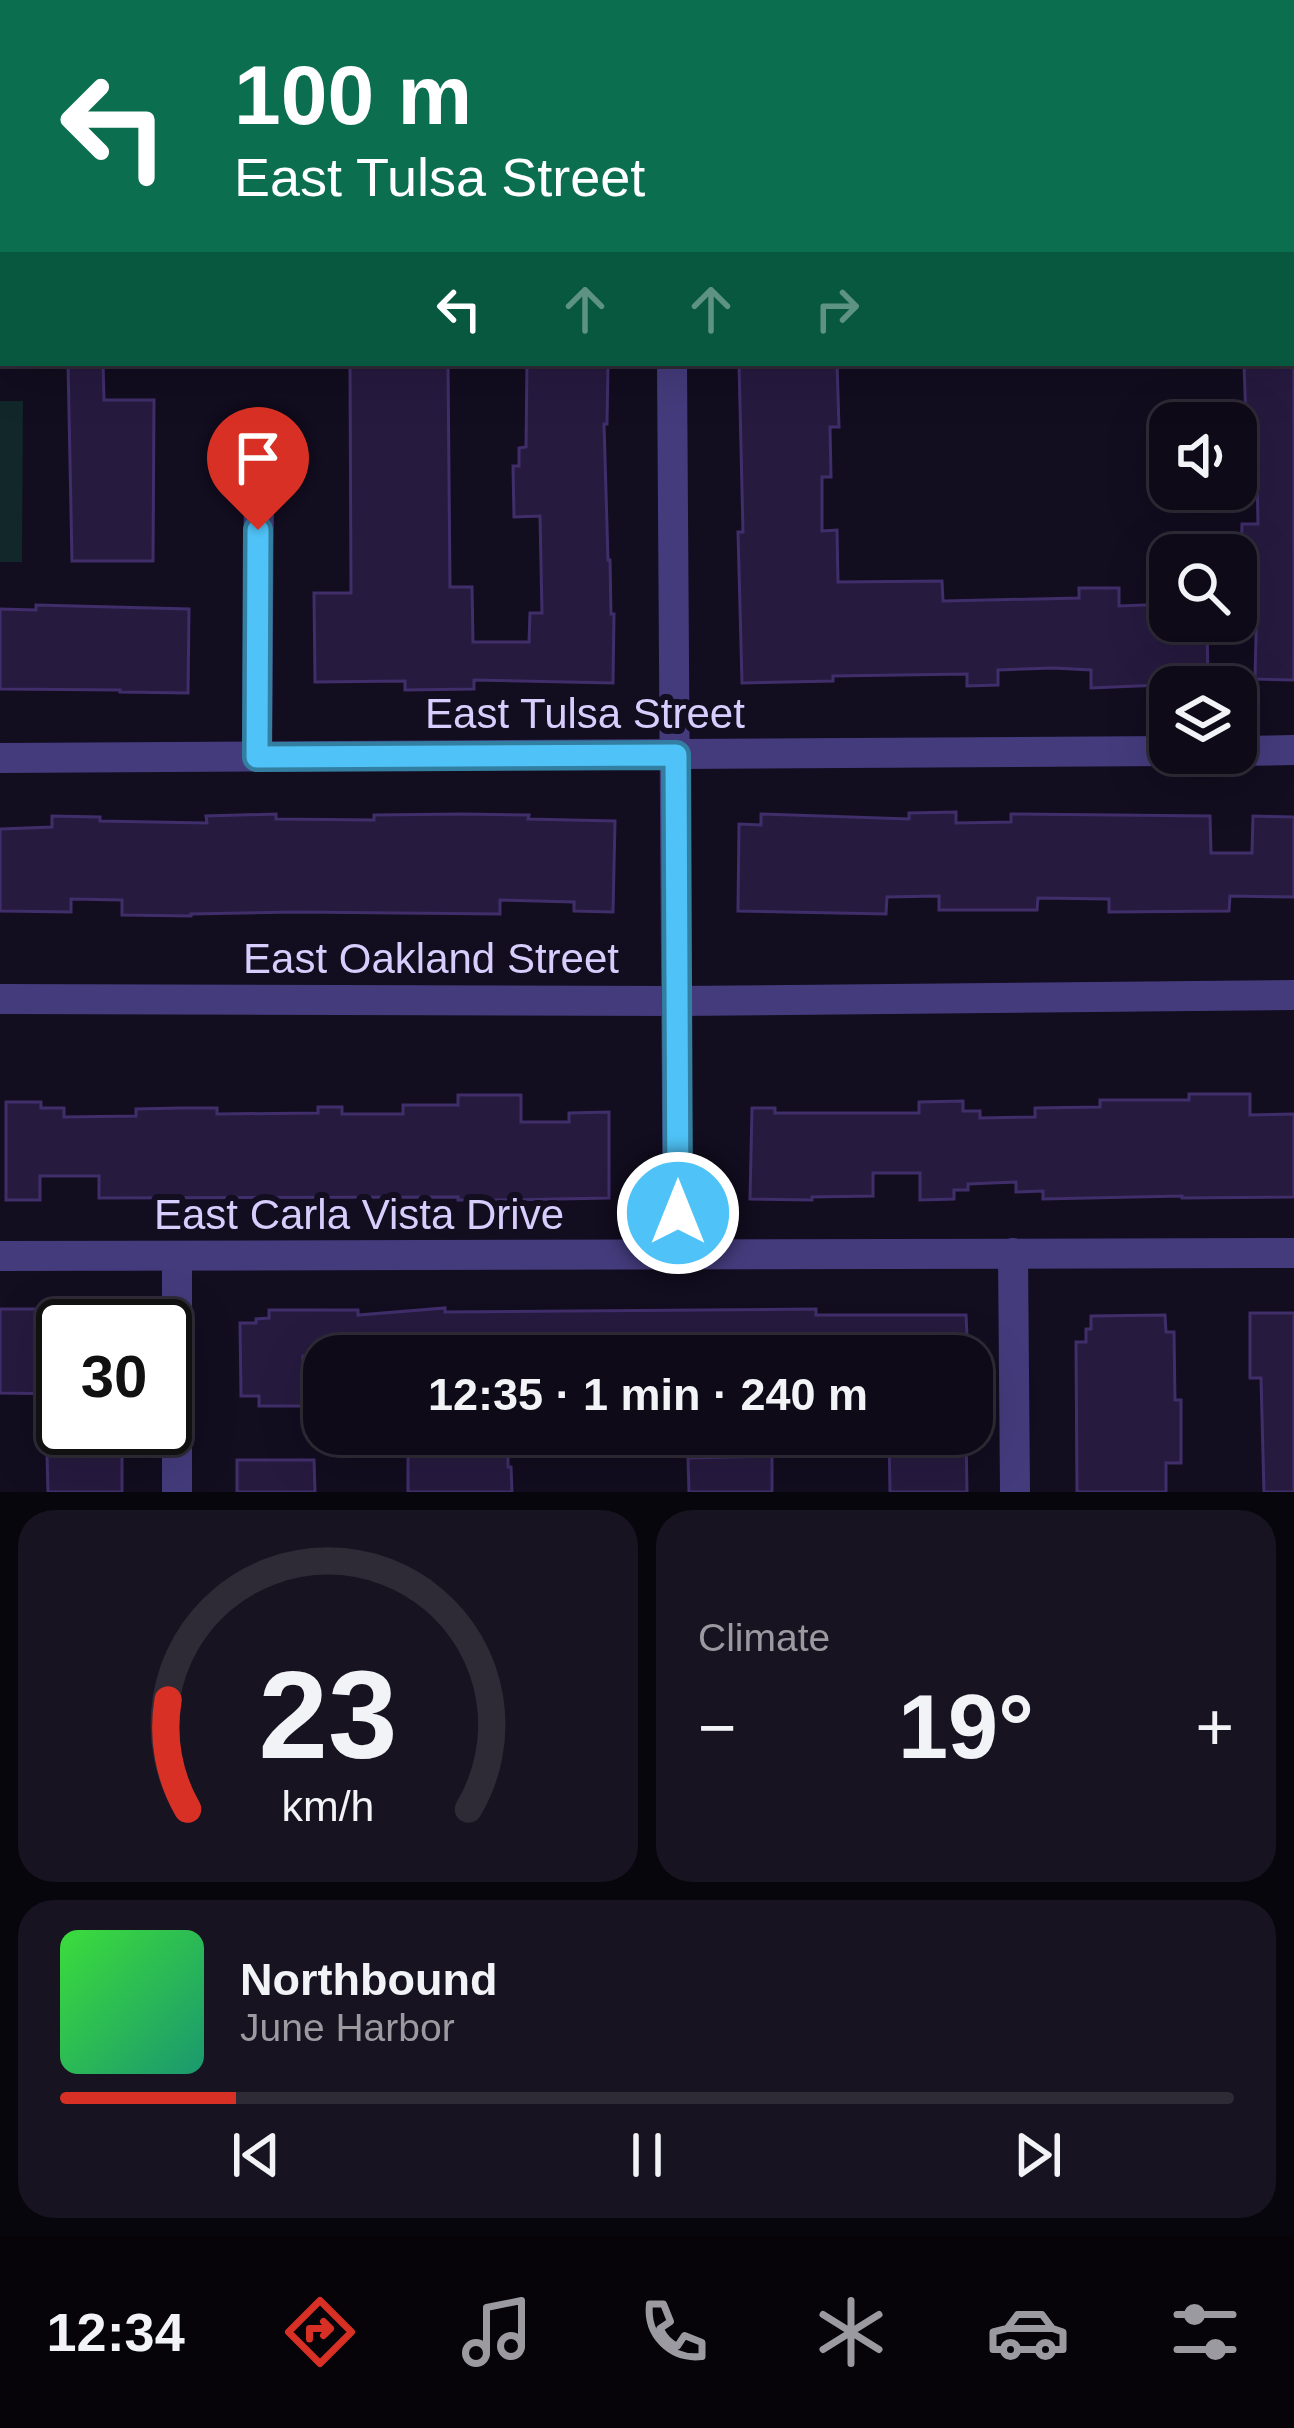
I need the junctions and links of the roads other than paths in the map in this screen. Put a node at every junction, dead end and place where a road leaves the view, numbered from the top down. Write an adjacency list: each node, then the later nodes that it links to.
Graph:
1 (672, 366): 6 (street)
2 (259, 484): 7 (street)
3 (1294, 750): 5 (street)
4 (1149, 751): 6 (street, East Tulsa Street)
5 (1257, 751)
6 (676, 755): 7 (street, East Tulsa Street); 11 (street)
7 (257, 757): 8 (street, East Tulsa Street)
8 (0, 758)
9 (1294, 995): 11 (street, East Oakland Street)
10 (0, 999): 11 (street, East Oakland Street)
11 (677, 1001): 14 (street)
12 (1013, 1253): 13 (street, East Carla Vista Drive); 14 (street, East Carla Vista Drive); 18 (street)
13 (1294, 1253)
14 (678, 1255): 16 (street, East Carla Vista Drive)
15 (0, 1256): 16 (street, East Carla Vista Drive)
16 (177, 1256): 17 (street)
17 (177, 1492)
18 (1015, 1492)

